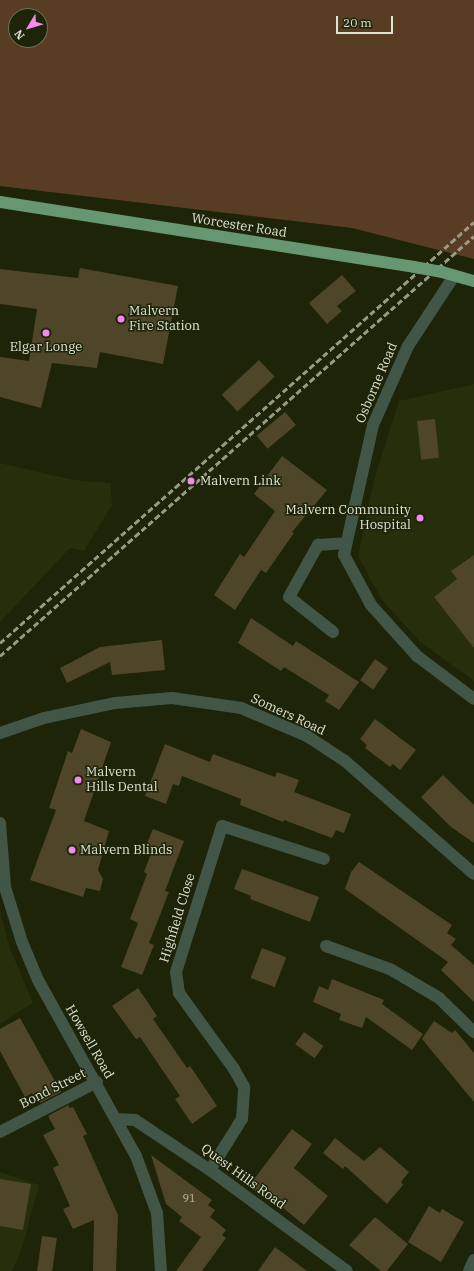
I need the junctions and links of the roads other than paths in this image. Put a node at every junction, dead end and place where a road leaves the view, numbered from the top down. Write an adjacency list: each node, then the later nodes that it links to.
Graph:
1 (0, 202): 2 (highway, Worcester Road, bridge)
2 (454, 276): 3 (highway, Worcester Road); 4 (street, Osborne Road)
3 (474, 281)
4 (345, 543): 5 (street); 6 (street, Osborne Road)
5 (333, 632)
6 (474, 699)
7 (0, 733): 10 (street, Somers Road)
8 (0, 823): 13 (street, Howsell Road)
9 (324, 859): 16 (street, Highfield Close)
10 (474, 874)
11 (326, 946): 12 (street)
12 (474, 1032)
13 (97, 1082): 14 (street, Howsell Road); 15 (street, Bond Street)
14 (116, 1120): 16 (street, Quest Hills Road); 18 (street, Howsell Road)
15 (0, 1132)
16 (210, 1170): 19 (street, Quest Hills Road)
17 (474, 1260): 20 (street)
18 (161, 1271)
19 (347, 1271)
20 (469, 1271)

